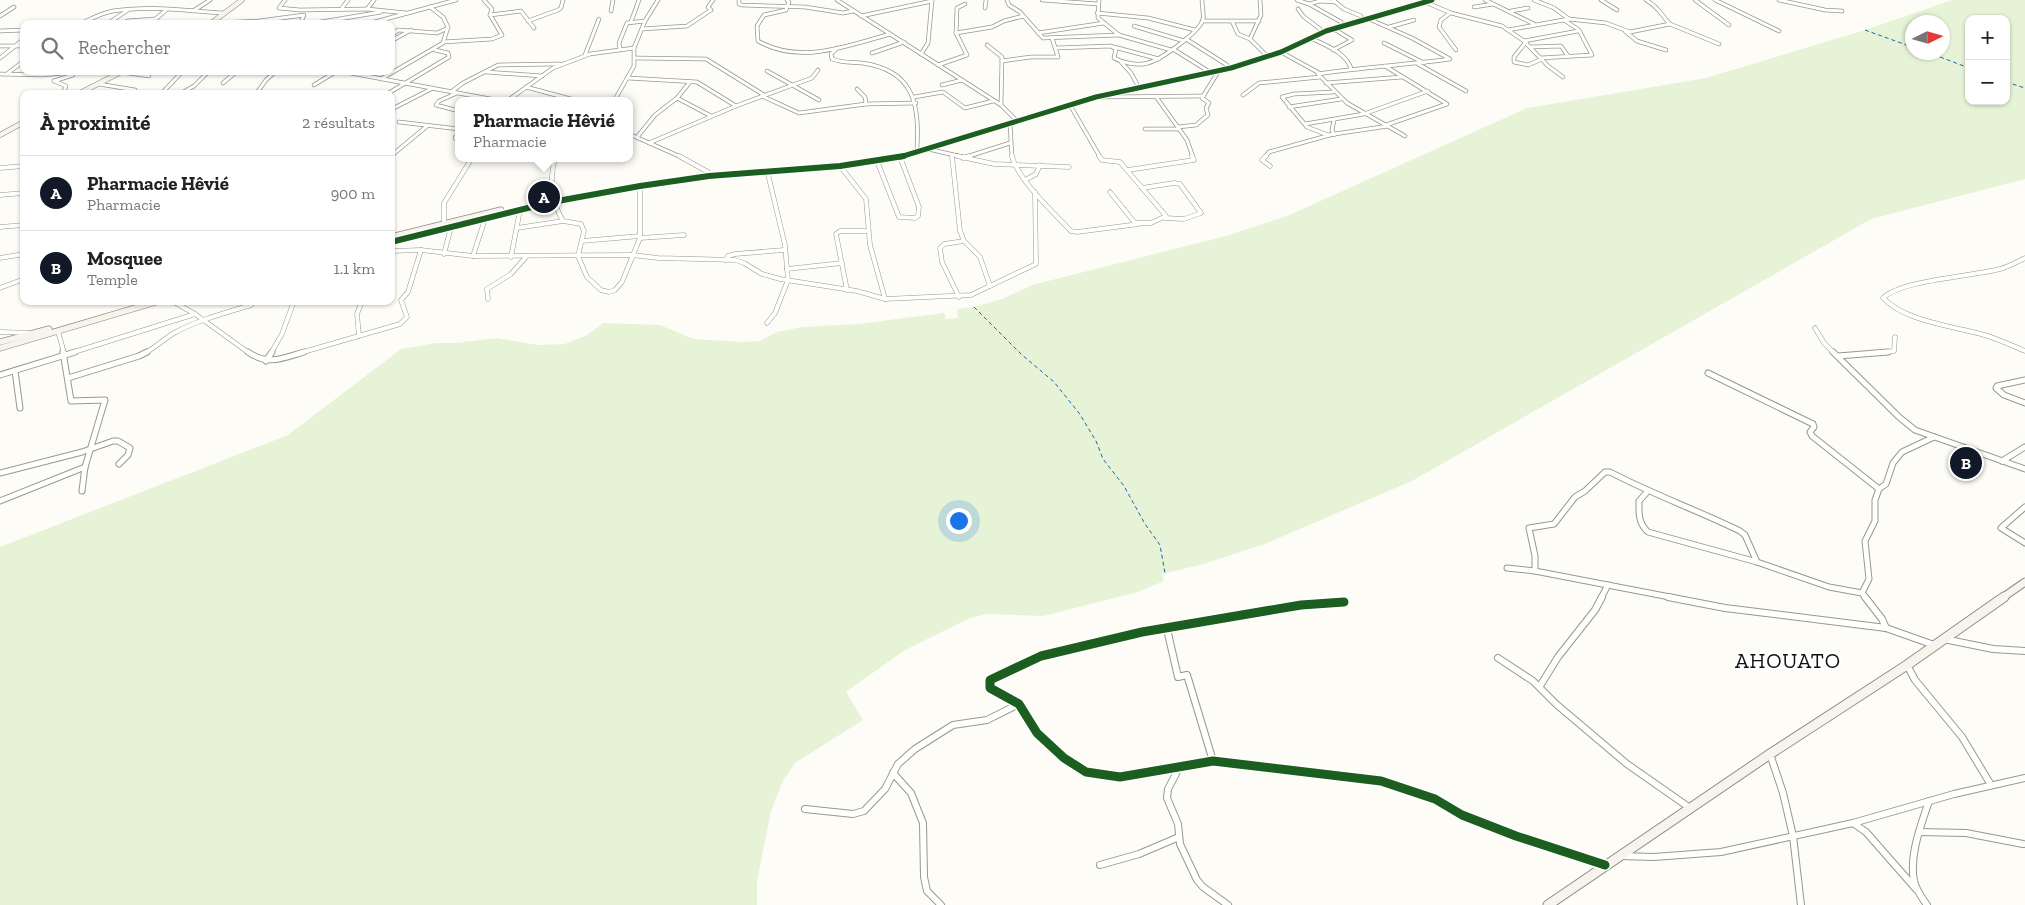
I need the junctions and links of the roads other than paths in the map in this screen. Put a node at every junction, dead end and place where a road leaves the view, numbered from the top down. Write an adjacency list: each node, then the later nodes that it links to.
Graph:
1 (210, 0): 51 (street)
2 (242, 0): 57 (street)
3 (285, 0): 43 (street)
4 (348, 0): 43 (street)
5 (374, 0): 44 (street)
6 (456, 0): 40 (street)
7 (484, 0): 61 (street)
8 (563, 0): 81 (street)
9 (613, 0): 53 (street)
10 (639, 0): 86 (street)
11 (658, 0): 82 (street)
12 (713, 0): 97 (street)
13 (739, 0): 41 (street)
14 (787, 0): 41 (street)
15 (837, 0): 54 (street)
16 (986, 0): 45 (street)
17 (1007, 0): 64 (street)
18 (1042, 0): 33 (street)
19 (1202, 0): 83 (street)
20 (1260, 0): 85 (street)
21 (1297, 0): 34 (street)
22 (1333, 0): 37 (street)
23 (1416, 0): 65 (street)
24 (1432, 0): 35 (street)
25 (1534, 0): 70 (street)
26 (1601, 0): 50 (street)
27 (1646, 0): 90 (street)
28 (1695, 0): 91 (street)
29 (1715, 0): 107 (street)
30 (1779, 0): 55 (street)
31 (932, 1): 63 (street); 140 (street)
32 (1487, 1): 36 (street)
33 (1098, 2): 59 (street)
34 (1312, 2): 37 (street); 87 (street)
35 (1425, 2): 60 (street); 66 (street)
36 (1494, 2): 42 (street); 56 (street)
37 (1338, 3): 65 (street)
38 (966, 4): 108 (street)
39 (14, 7): 62 (street)
40 (430, 7): 58 (street); 94 (street)
41 (787, 7): 54 (street); 130 (street)
42 (1474, 7)
43 (342, 8): 44 (street)
44 (367, 8): 52 (street)
45 (985, 8)
46 (1528, 8): 56 (street)
47 (166, 9): 49 (street); 51 (street); 67 (street)
48 (1298, 9): 98 (street)
49 (128, 10): 71 (street); 72 (street)
50 (1617, 10)
51 (192, 11): 57 (street)
52 (387, 11): 58 (street); 77 (street)
53 (610, 11)
54 (853, 11): 63 (street)
55 (1842, 11)
56 (1510, 12): 89 (street)
57 (223, 13): 74 (street)
58 (406, 13): 78 (street)
59 (1097, 13): 88 (street); 101 (street)
60 (1451, 13): 102 (street); 136 (street)
61 (490, 15): 81 (street); 118 (street)
62 (0, 16)
63 (861, 16): 110 (street)
64 (1023, 16): 108 (street); 109 (street)
65 (1361, 16): 87 (street)
66 (1367, 18): 93 (street); 96 (street)
67 (155, 19): 73 (street)
68 (271, 19): 75 (street); 76 (street)
69 (599, 19): 142 (street)
70 (1570, 19): 80 (street); 106 (street)
71 (89, 20)
72 (113, 20)
73 (140, 20)
74 (215, 20)
75 (256, 20)
76 (302, 20)
77 (333, 20)
78 (384, 20)
79 (1414, 20): 93 (street)
80 (1563, 20): 89 (street); 105 (street)
81 (528, 21): 95 (street)
82 (645, 21): 86 (street); 97 (street)
83 (1202, 21): 84 (street); 101 (street)
84 (1232, 21): 85 (street); 115 (street)
85 (1259, 21): 115 (street)
86 (631, 22): 132 (street)
87 (1341, 22): 98 (street)
88 (1105, 23): 109 (street); 111 (street)
89 (1535, 24): 102 (street)
90 (1670, 24): 106 (street); 122 (street)
91 (1730, 25)
92 (1134, 26): 116 (street)
93 (1388, 27): 150 (street)
94 (448, 28): 100 (street); 118 (street)
95 (534, 28)
96 (1334, 28): 114 (street); 135 (street)
97 (642, 29): 129 (street)
98 (1320, 29): 141 (street)
99 (20, 30): 103 (street)
100 (412, 30): 104 (street); 112 (street)
101 (1195, 30): 116 (street)
102 (1508, 30): 120 (street)
103 (0, 31)
104 (395, 31)
105 (1578, 31): 120 (street); 143 (street)
106 (1624, 31): 137 (street)
107 (1779, 31)
108 (956, 33): 154 (street)
109 (1038, 33): 113 (street)
110 (890, 34): 119 (street); 130 (street)
111 (1119, 36): 113 (street); 134 (street)
112 (395, 38)
113 (1052, 38): 131 (street)
114 (1311, 38): 135 (street); 138 (street)
115 (1250, 39): 141 (street)
116 (1185, 40): 134 (street); 155 (street)
117 (20, 42): 126 (street)
118 (443, 42): 133 (street)
119 (904, 42): 139 (street); 140 (street)
120 (1525, 42): 128 (street); 147 (street)
121 (1384, 43): 150 (street)
122 (1719, 44)
123 (987, 45): 148 (street)
124 (0, 46): 126 (street)
125 (20, 46): 126 (street)
126 (14, 47): 144 (street)
127 (1114, 47): 131 (street); 146 (street); 149 (street)
128 (1531, 47): 143 (street); 147 (street)
129 (634, 48): 132 (street); 145 (street)
130 (837, 48): 216 (street)
131 (1056, 48): 148 (street)
132 (620, 49): 142 (street)
133 (435, 50): 158 (street); 189 (street)
134 (1172, 50): 146 (street); 160 (street)
135 (1333, 50): 157 (street)
136 (1456, 50)
137 (1666, 50)
138 (1281, 52): 163 (street); 177 (street)
139 (872, 53)
140 (921, 54): 154 (street)
141 (1265, 54): 155 (street)
142 (585, 56): 152 (street)
143 (1568, 56): 147 (street)
144 (0, 58)
145 (635, 58): 182 (street); 209 (street)
146 (1159, 58): 149 (street)
147 (1542, 59): 181 (street)
148 (1002, 61): 225 (street)
149 (1121, 62): 190 (street)
150 (1424, 63): 153 (street)
151 (20, 64): 165 (street)
152 (564, 64): 162 (street); 179 (street)
153 (1417, 64): 156 (street); 205 (street)
154 (938, 65): 184 (street)
155 (1228, 65): 160 (street)
156 (1384, 66): 157 (street); 180 (street)
157 (1351, 68): 177 (street)
158 (395, 70)
159 (818, 70): 192 (street)
160 (1208, 70): 190 (street)
161 (767, 71): 192 (street)
162 (486, 72): 179 (street); 206 (street)
163 (1218, 72): 211 (street); 218 (street)
164 (0, 74): 165 (street)
165 (7, 74): 166 (street)
166 (20, 74)
167 (72, 75): 197 (street)
168 (116, 75): 188 (street)
169 (142, 75): 178 (street)
170 (179, 75): 200 (street)
171 (205, 75): 201 (street)
172 (232, 75): 186 (street)
173 (272, 75): 202 (street)
174 (333, 75): 191 (street)
175 (360, 75): 183 (street)
176 (387, 75): 183 (street)
177 (1320, 75): 187 (street); 210 (street)
178 (149, 76)
179 (542, 76): 194 (street)
180 (1402, 76): 187 (street); 204 (street)
181 (1563, 77)
182 (628, 78): 185 (street); 215 (street)
183 (380, 79): 189 (street)
184 (962, 80): 193 (street); 222 (street)
185 (691, 81): 217 (street); 227 (street)
186 (223, 83)
187 (1326, 83): 207 (street)
188 (99, 84): 198 (street); 199 (street)
189 (405, 84): 195 (street); 203 (street)
190 (1137, 84): 233 (street)
191 (314, 85)
192 (792, 85): 209 (street); 221 (street)
193 (942, 85)
194 (526, 87): 213 (street); 214 (street)
195 (433, 88): 206 (street); 228 (street)
196 (856, 89): 224 (street)
197 (65, 90)
198 (86, 90)
199 (135, 90)
200 (166, 90)
201 (187, 90)
202 (259, 90)
203 (394, 90)
204 (1428, 91): 231 (street); 241 (street)
205 (1466, 91)
206 (451, 92): 208 (street)
207 (1333, 92): 220 (street); 229 (street)
208 (458, 93): 212 (street); 230 (street)
209 (763, 95): 224 (street); 227 (street)
210 (1243, 95)
211 (1203, 96): 219 (street); 242 (street)
212 (480, 97)
213 (512, 97)
214 (563, 97)
215 (616, 97)
216 (914, 97): 222 (street); 223 (street)
217 (677, 98): 232 (street); 250 (street)
218 (1096, 98): 219 (street); 226 (street)
219 (1157, 98): 242 (street)
220 (1341, 99): 229 (street); 231 (street)
221 (819, 100)
222 (993, 100): 225 (street)
223 (916, 103): 224 (street); 255 (street)
224 (866, 104)
225 (1001, 105): 233 (street)
226 (1070, 105): 238 (street); 272 (street)
227 (736, 106): 232 (street)
228 (395, 107)
229 (1289, 107): 239 (street)
230 (455, 110)
231 (1364, 114): 234 (street); 241 (street)
232 (712, 116): 253 (street)
233 (1015, 119): 255 (street)
234 (1334, 120): 236 (street); 249 (street)
235 (399, 122): 240 (street)
236 (1317, 123): 239 (street); 243 (street)
237 (20, 124): 247 (street)
238 (1010, 124): 254 (street); 256 (street)
239 (1305, 124): 243 (street)
240 (427, 126): 245 (street); 257 (street)
241 (1387, 126): 249 (street); 251 (street)
242 (1179, 128): 244 (street); 272 (street)
243 (1310, 128): 246 (street)
244 (1145, 129)
245 (455, 130)
246 (1314, 131): 249 (street); 252 (street)
247 (0, 135)
248 (633, 135): 250 (street)
249 (1332, 135): 252 (street)
250 (638, 136): 253 (street)
251 (1405, 136)
252 (1316, 140): 268 (street)
253 (649, 143): 273 (street)
254 (1010, 143): 260 (street); 264 (street)
255 (917, 148): 273 (street)
256 (928, 149): 258 (street); 259 (street)
257 (395, 152)
258 (952, 155): 260 (street); 298 (street)
259 (900, 156): 261 (street); 261 (street)
260 (963, 158): 264 (street)
261 (877, 161): 267 (street)
262 (470, 162): 286 (street)
263 (554, 162): 281 (street)
264 (1014, 164): 265 (street); 274 (street)
265 (1040, 165): 269 (street); 274 (street)
266 (20, 166): 270 (street)
267 (840, 166): 271 (street); 292 (street)
268 (1270, 166)
269 (1069, 167)
270 (0, 169)
271 (767, 170): 275 (street); 300 (street)
272 (1128, 170): 276 (street)
273 (708, 172): 281 (street)
274 (1027, 179): 277 (street)
275 (640, 186): 281 (street); 295 (street)
276 (1142, 188): 283 (street); 283 (street)
277 (1035, 192): 287 (street); 316 (street)
278 (1110, 192): 287 (street)
279 (20, 193): 280 (street)
280 (0, 195)
281 (552, 200): 282 (street); 285 (street); 286 (street)
282 (520, 210): 284 (street); 291 (street)
283 (1165, 218): 287 (street)
284 (485, 219): 290 (street); 305 (street)
285 (563, 221): 291 (street); 297 (street)
286 (444, 224): 294 (street)
287 (1139, 224)
288 (20, 225): 289 (street)
289 (0, 227)
290 (451, 227): 296 (street); 302 (street)
291 (518, 228): 307 (street)
292 (868, 231): 312 (street); 321 (street)
293 (684, 235): 295 (street)
294 (395, 236)
295 (640, 238): 297 (street); 304 (street)
296 (395, 241)
297 (582, 241): 306 (street)
298 (964, 241): 316 (street); 319 (street)
299 (421, 250): 301 (street); 302 (street); 335 (street)
300 (784, 250): 311 (street); 313 (street)
301 (395, 251)
302 (444, 254): 305 (street)
303 (20, 255): 309 (street)
304 (632, 255): 306 (street); 306 (street); 311 (street)
305 (474, 256): 307 (street)
306 (578, 256): 308 (street)
307 (511, 257): 308 (street)
308 (526, 257): 320 (street)
309 (0, 258)
310 (2025, 258): 339 (street)
311 (726, 260): 315 (street)
312 (842, 263): 313 (street); 318 (street)
313 (787, 269): 315 (street)
314 (20, 280): 317 (street)
315 (788, 280): 318 (street); 330 (street)
316 (990, 286): 319 (street)
317 (0, 288)
318 (847, 290): 321 (street)
319 (959, 297): 321 (street)
320 (488, 298)
321 (885, 299)
322 (130, 305): 334 (street)
323 (146, 305): 332 (street)
324 (179, 305): 328 (street)
325 (252, 305): 329 (street)
326 (293, 305): 342 (street)
327 (360, 305): 335 (street)
328 (195, 314): 329 (street); 340 (street)
329 (203, 320): 342 (street); 346 (street)
330 (767, 323)
331 (1815, 328): 341 (street)
332 (58, 331): 338 (street); 340 (street)
333 (0, 332): 334 (street)
334 (36, 333): 337 (street)
335 (359, 336): 342 (street)
336 (1896, 336): 341 (street)
337 (0, 342)
338 (0, 348)
339 (2025, 351)
340 (64, 354): 343 (street); 346 (street)
341 (1838, 356): 350 (street)
342 (266, 361)
343 (15, 371): 345 (street); 349 (street)
344 (1708, 373): 358 (street)
345 (0, 375)
346 (68, 378): 351 (street)
347 (2025, 380): 348 (street)
348 (2025, 403)
349 (20, 408)
350 (1934, 437): 353 (street); 358 (street)
351 (92, 448): 354 (street); 355 (street); 357 (street)
352 (2025, 448): 353 (street)
353 (2002, 461): 356 (street)
354 (119, 464)
355 (85, 467): 359 (street); 361 (street)
356 (2025, 469)
357 (0, 473)
358 (1879, 488): 369 (street)
359 (82, 491)
360 (1648, 491): 364 (street); 364 (street); 366 (street)
361 (0, 501)
362 (2025, 507): 363 (street)
363 (2025, 543)
364 (1757, 562): 369 (street)
365 (1507, 568): 366 (street)
366 (1535, 571): 368 (street)
367 (2025, 582): 373 (street)
368 (1608, 585): 371 (street); 378 (street)
369 (1862, 593): 371 (street)
370 (1344, 602): 372 (street)
371 (1886, 628): 374 (street)
372 (1166, 630): 379 (street); 381 (street)
373 (1942, 639): 374 (street); 375 (street)
374 (1934, 645): 377 (street)
375 (2025, 652)
376 (1498, 658): 378 (street)
377 (1907, 665): 380 (street); 385 (street)
378 (1540, 686): 387 (street)
379 (1019, 704): 382 (street); 383 (street)
380 (1770, 754): 387 (street); 391 (street)
381 (1214, 760): 382 (street); 396 (street)
382 (1180, 766): 392 (street)
383 (893, 773): 388 (street); 398 (street)
384 (2025, 778): 385 (street)
385 (1991, 785): 386 (street)
386 (1929, 801): 389 (street); 390 (street)
387 (1690, 808): 394 (street)
388 (805, 809)
389 (1853, 823): 391 (street); 397 (street)
390 (1919, 832): 393 (street); 397 (street)
391 (1793, 836): 394 (street); 401 (street)
392 (1179, 837): 395 (street); 399 (street)
393 (2023, 844)
394 (1618, 856): 396 (street)
395 (1100, 865)
396 (1605, 865): 400 (street)
397 (1918, 891): 402 (street)
398 (941, 905)
399 (1228, 905)
400 (1548, 905)
401 (1801, 905)
402 (1927, 905)

